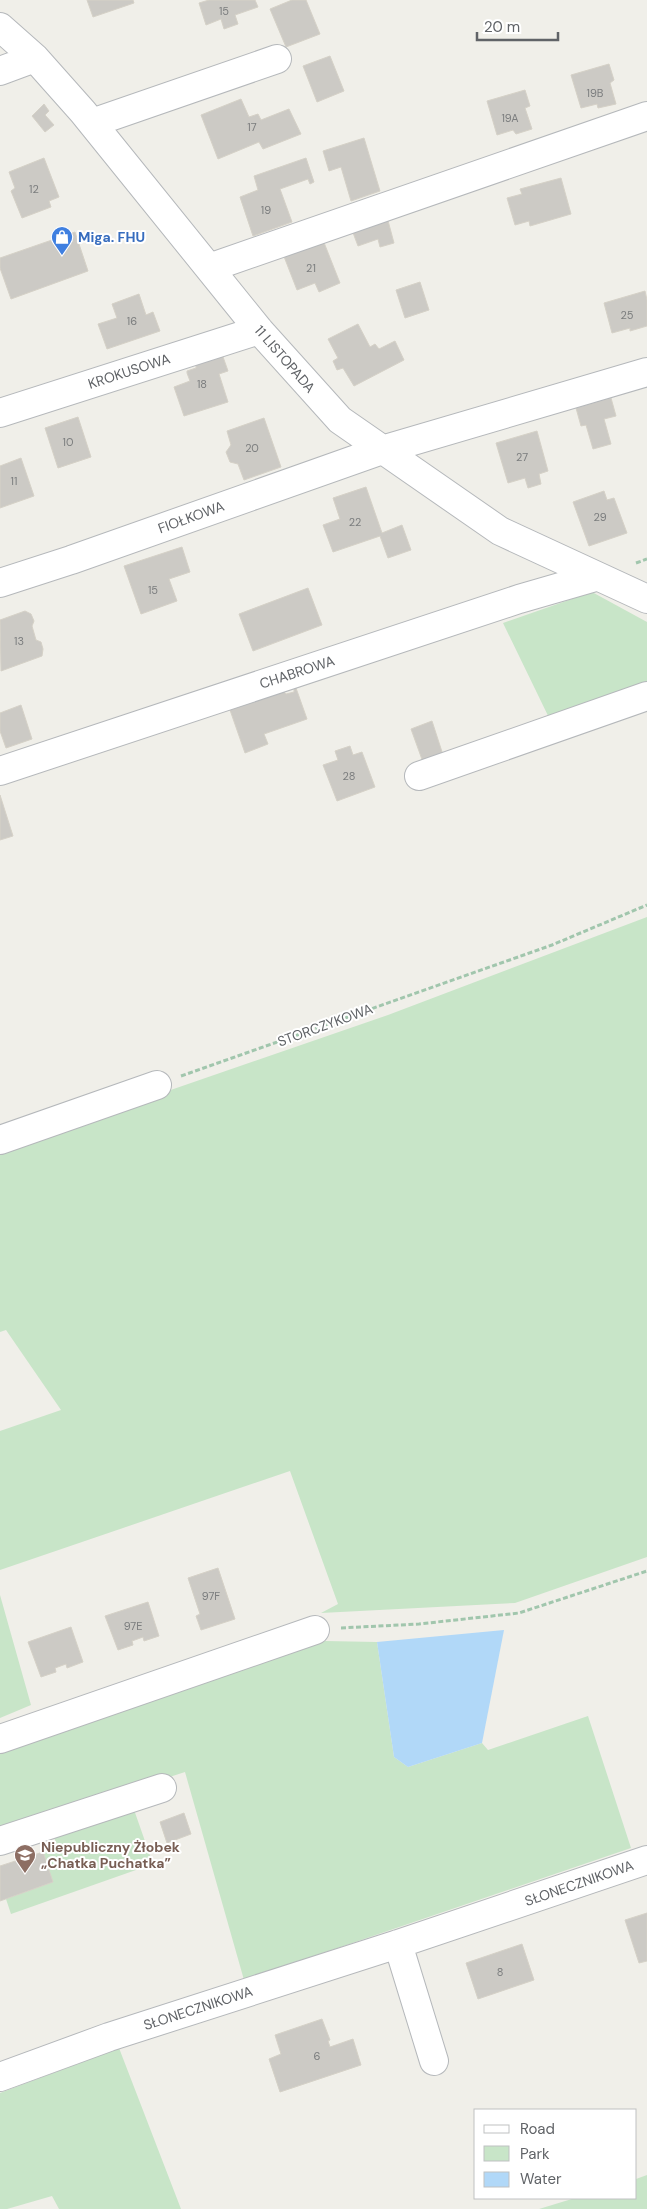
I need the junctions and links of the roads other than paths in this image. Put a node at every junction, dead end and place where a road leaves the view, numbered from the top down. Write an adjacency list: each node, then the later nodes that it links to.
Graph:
1 (0, 27): 2 (street, 11 LISTOPADA)
2 (35, 58): 4 (street); 6 (street, 11 LISTOPADA)
3 (277, 59): 6 (street)
4 (0, 70)
5 (647, 116): 7 (street)
6 (92, 123): 7 (street, 11 LISTOPADA)
7 (208, 268): 8 (street, 11 LISTOPADA)
8 (259, 330): 10 (street, KROKUSOWA); 11 (street, 11 LISTOPADA)
9 (647, 372): 11 (street, FIOŁKOWA)
10 (0, 413)
11 (382, 450): 12 (street, 11 LISTOPADA); 13 (street, FIOŁKOWA)
12 (595, 576): 14 (street, 11 LISTOPADA); 16 (street, CHABROWA)
13 (0, 583)
14 (647, 599)
15 (647, 696): 17 (street)
16 (0, 770)
17 (419, 776)
18 (157, 1085): 19 (street)
19 (0, 1140)
20 (315, 1630): 21 (street)
21 (0, 1739)
22 (162, 1788): 23 (street)
23 (0, 1841)
24 (647, 1860): 25 (street, SŁONECZNIKOWA)
25 (398, 1944): 26 (street); 27 (street, SŁONECZNIKOWA)
26 (434, 2062)
27 (0, 2077)

